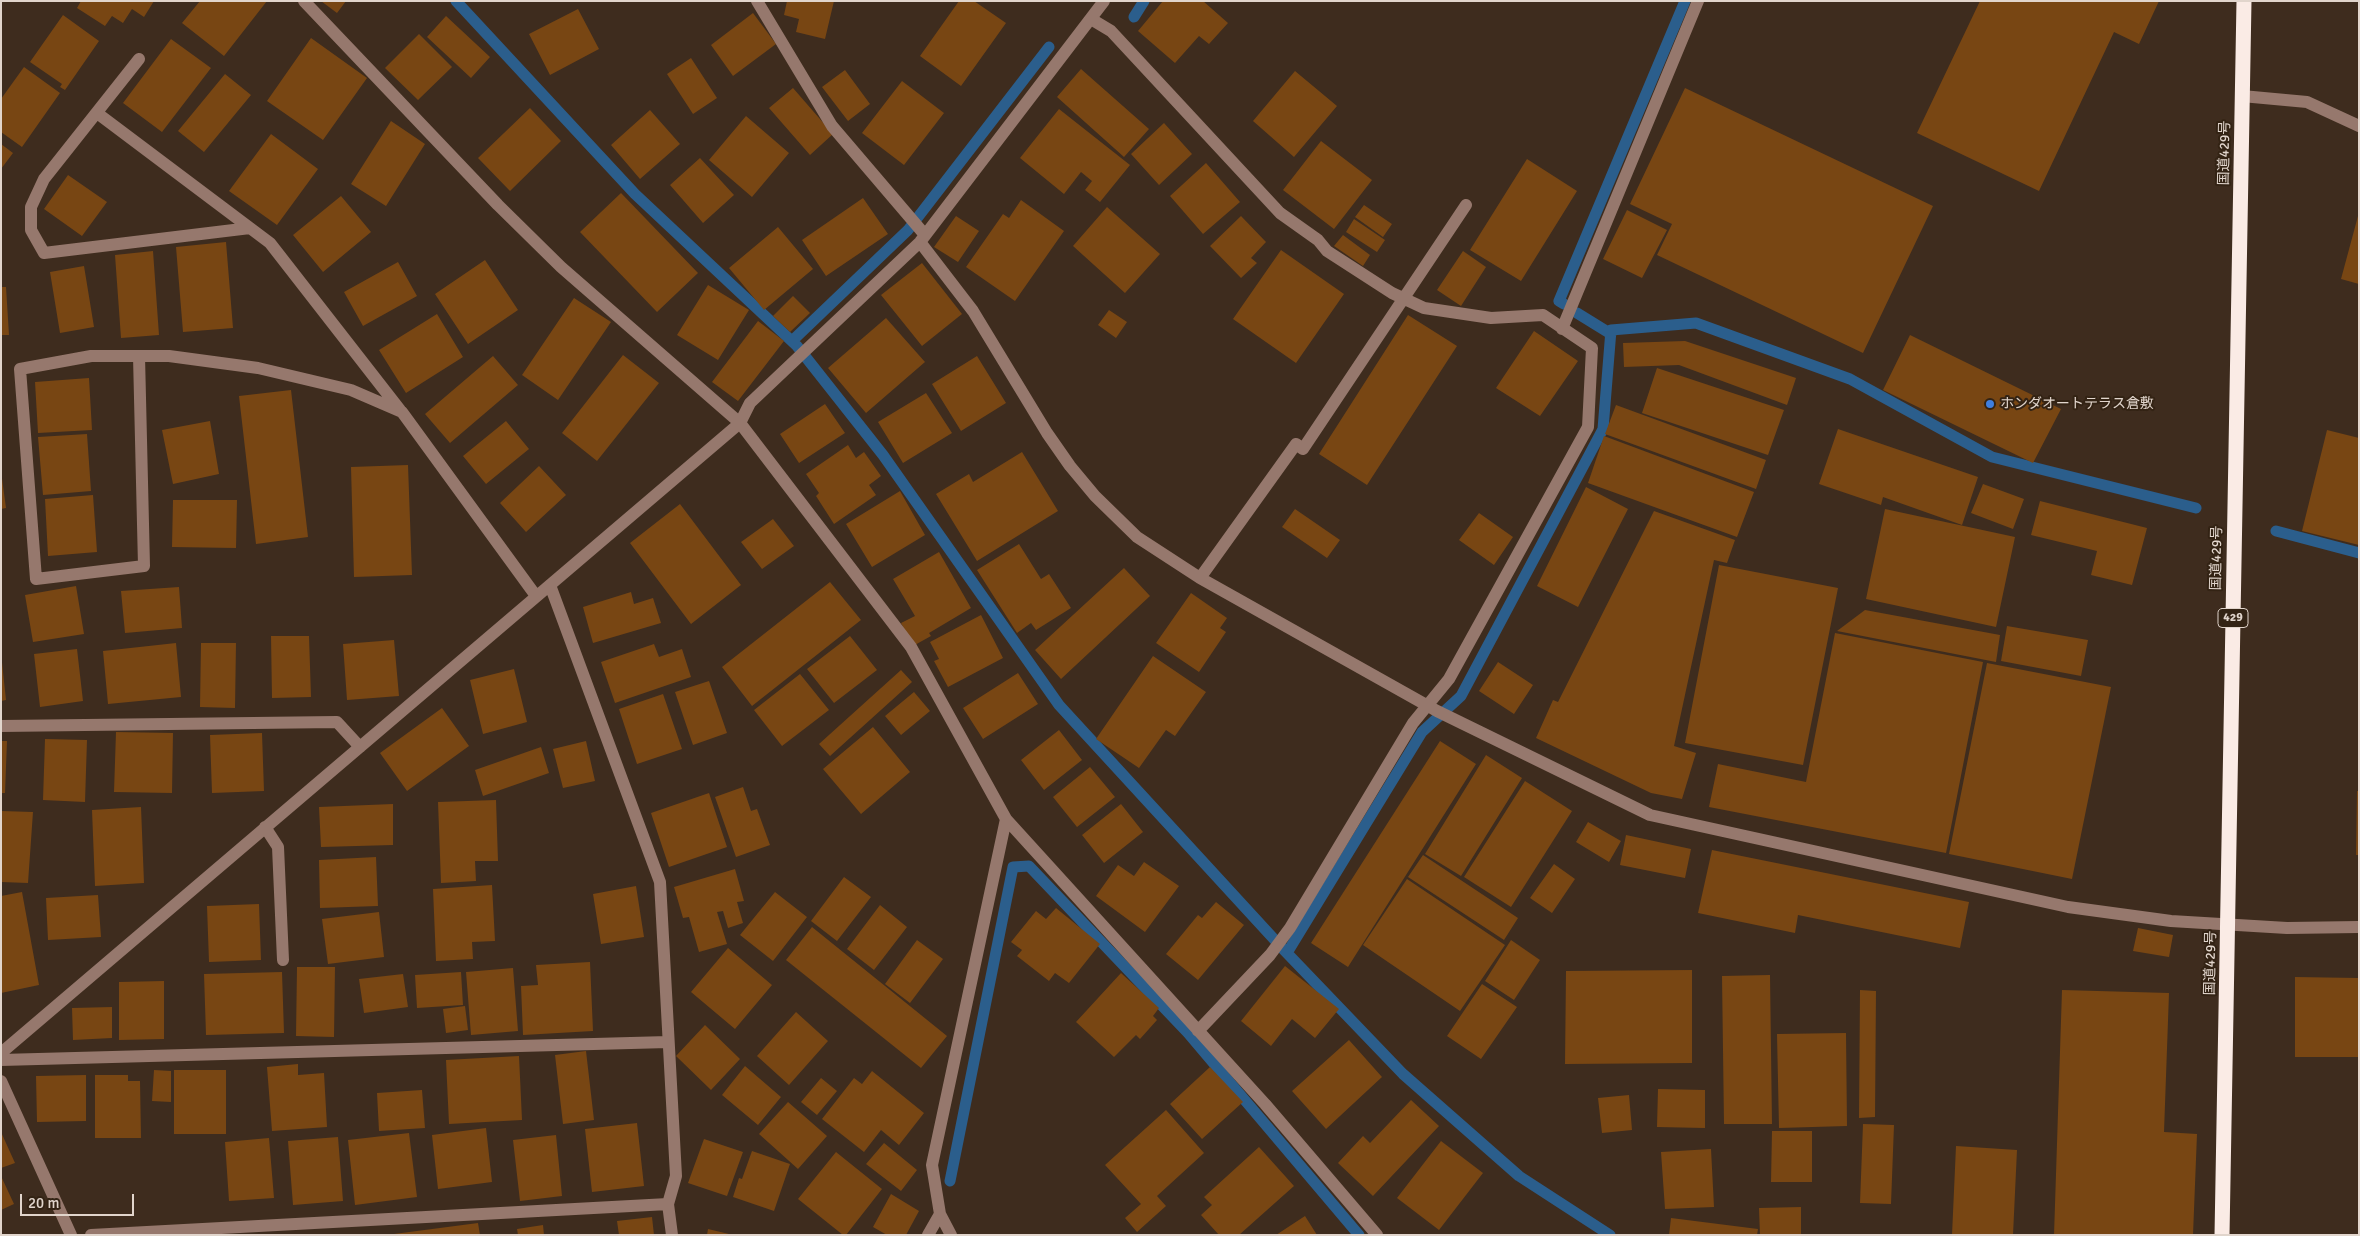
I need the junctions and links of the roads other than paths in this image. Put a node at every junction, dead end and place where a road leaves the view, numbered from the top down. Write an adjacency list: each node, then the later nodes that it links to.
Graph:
1 (304, 1): 18 (street)
2 (757, 1): 13 (street)
3 (1104, 1): 6 (street)
4 (1698, 1): 15 (street)
5 (2244, 1): 8 (highway, 国道429号 / 429)
6 (1091, 19): 13 (street); 14 (street)
7 (138, 59): 9 (street)
8 (2242, 96): 10 (street); 27 (highway, 国道429号 / 429)
9 (97, 113): 12 (street); 12 (street)
10 (2359, 126)
11 (1466, 205): 14 (street)
12 (250, 228): 17 (street)
13 (919, 230): 18 (street); 19 (street)
14 (1404, 299): 15 (street); 19 (street)
15 (1562, 329): 22 (street)
16 (139, 356): 16 (street); 17 (street)
17 (402, 412): 21 (street)
18 (740, 423): 20 (street); 25 (street)
19 (1200, 578): 22 (street)
20 (550, 585): 21 (street); 31 (street)
21 (536, 596): 24 (street)
22 (1437, 711): 27 (street); 30 (street)
23 (1, 726): 24 (street)
24 (360, 747): 26 (street)
25 (1006, 819): 30 (street); 36 (street)
26 (265, 827): 29 (street); 32 (street)
27 (2228, 924): 28 (street); 43 (highway, 国道429号 / 429)
28 (2359, 927)
29 (283, 960)
30 (1198, 1031): 42 (street)
31 (668, 1042): 33 (street); 35 (street)
32 (1, 1052)
33 (1, 1060)
34 (1, 1081): 37 (street)
35 (668, 1204): 38 (street); 39 (street)
36 (940, 1214): 40 (street); 41 (street)
37 (71, 1235)
38 (91, 1235)
39 (672, 1235)
40 (928, 1235)
41 (952, 1235)
42 (1377, 1235)
43 (2222, 1235)

